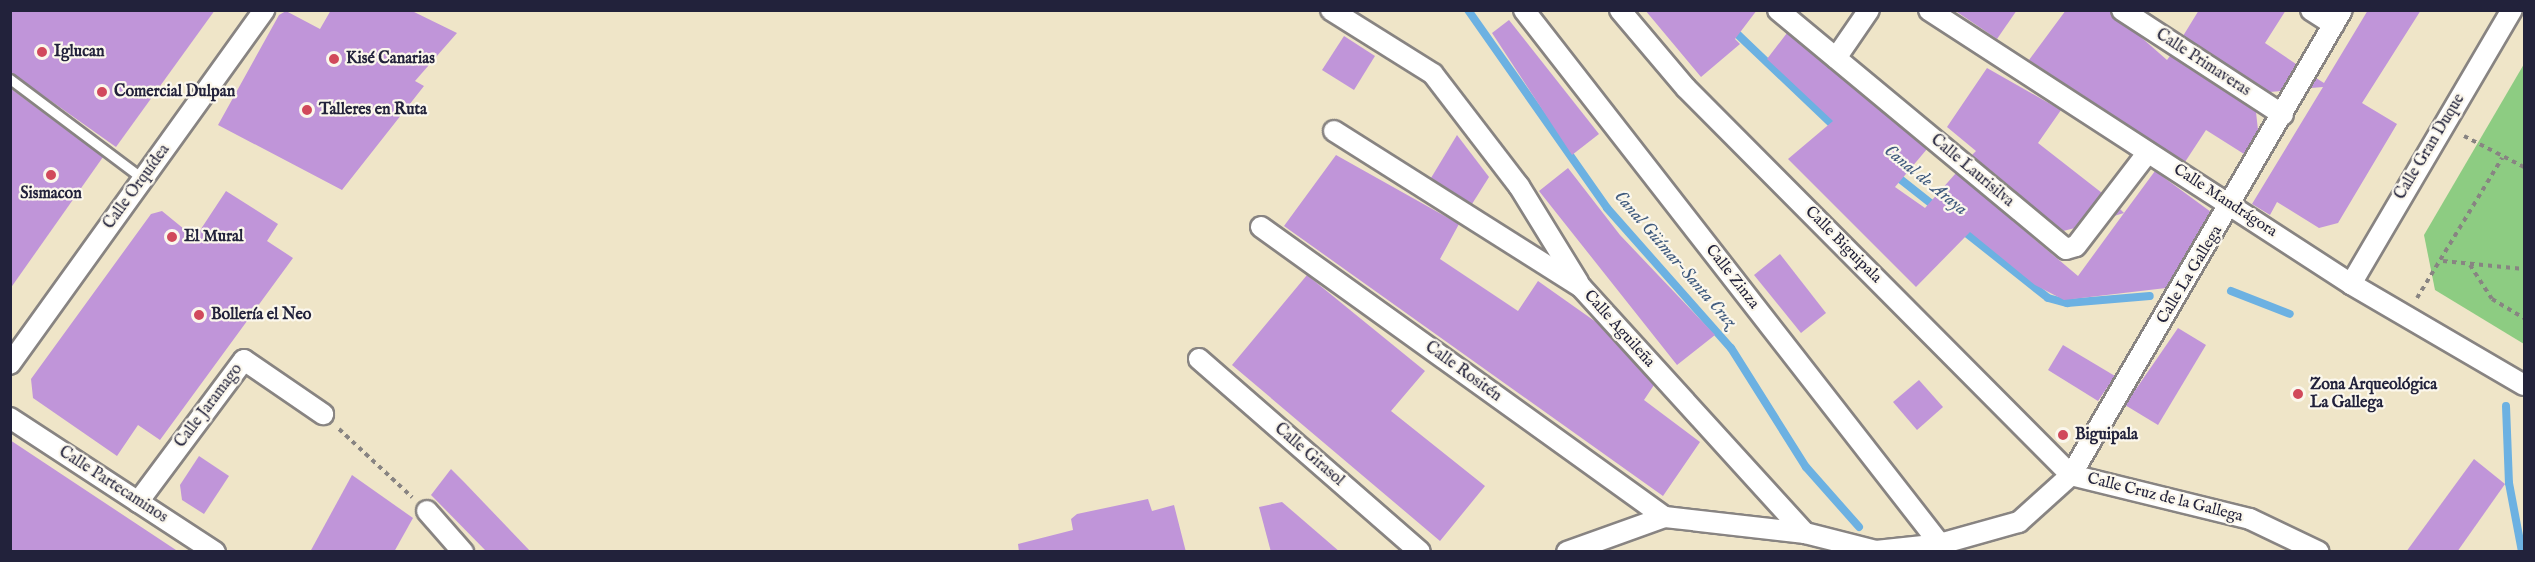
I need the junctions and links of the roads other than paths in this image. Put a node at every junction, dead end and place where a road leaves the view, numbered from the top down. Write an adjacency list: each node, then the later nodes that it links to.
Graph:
1 (264, 10): 17 (street, Calle Orquídea)
2 (1331, 10): 21 (street)
3 (1524, 10): 32 (street, Calle Zinza)
4 (1620, 10): 27 (street, Calle Biguipala)
5 (1778, 10): 12 (street, Calle Laurisilva)
6 (1869, 10): 12 (street)
7 (1929, 10): 16 (street, Calle Mandrágora)
8 (2122, 10): 14 (street, Calle Primaveras)
9 (2311, 10): 11 (street)
10 (2512, 10): 20 (street, Calle Gran Duque)
11 (2338, 18): 14 (street, Calle La Gallega)
12 (1836, 58): 16 (street, Calle Laurisilva)
13 (10, 80): 17 (lane)
14 (2283, 115): 18 (street, Calle La Gallega)
15 (1334, 131): 21 (street, Calle Aguileña)
16 (2148, 152): 18 (street, Calle Mandrágora)
17 (143, 179): 23 (street, Calle Orquídea)
18 (2232, 204): 20 (street, Calle Mandrágora); 27 (street, Calle La Gallega)
19 (1261, 227): 30 (street, Calle Rositén)
20 (2351, 284): 24 (street, Calle Mandrágora)
21 (1581, 287): 31 (street, Calle Aguileña)
22 (1199, 359): 35 (street, Calle Girasol)
23 (10, 364)
24 (2524, 385)
25 (323, 414): 28 (street, Calle Jaramago)
26 (10, 418): 28 (street, Calle Partecaminos)
27 (2071, 475): 32 (street, Calle Cruz de la Gallega); 37 (street, Calle Cruz de la Gallega)
28 (138, 502): 33 (street, Calle Partecaminos)
29 (427, 511): 34 (street)
30 (1665, 517): 31 (street, Calle Cruz de la Gallega); 36 (street, Calle Cruz de la Gallega)
31 (1805, 533): 32 (street, Calle Cruz de la Gallega)
32 (1940, 544)
33 (214, 552)
34 (463, 552)
35 (1420, 552)
36 (1567, 552)
37 (2319, 552)

